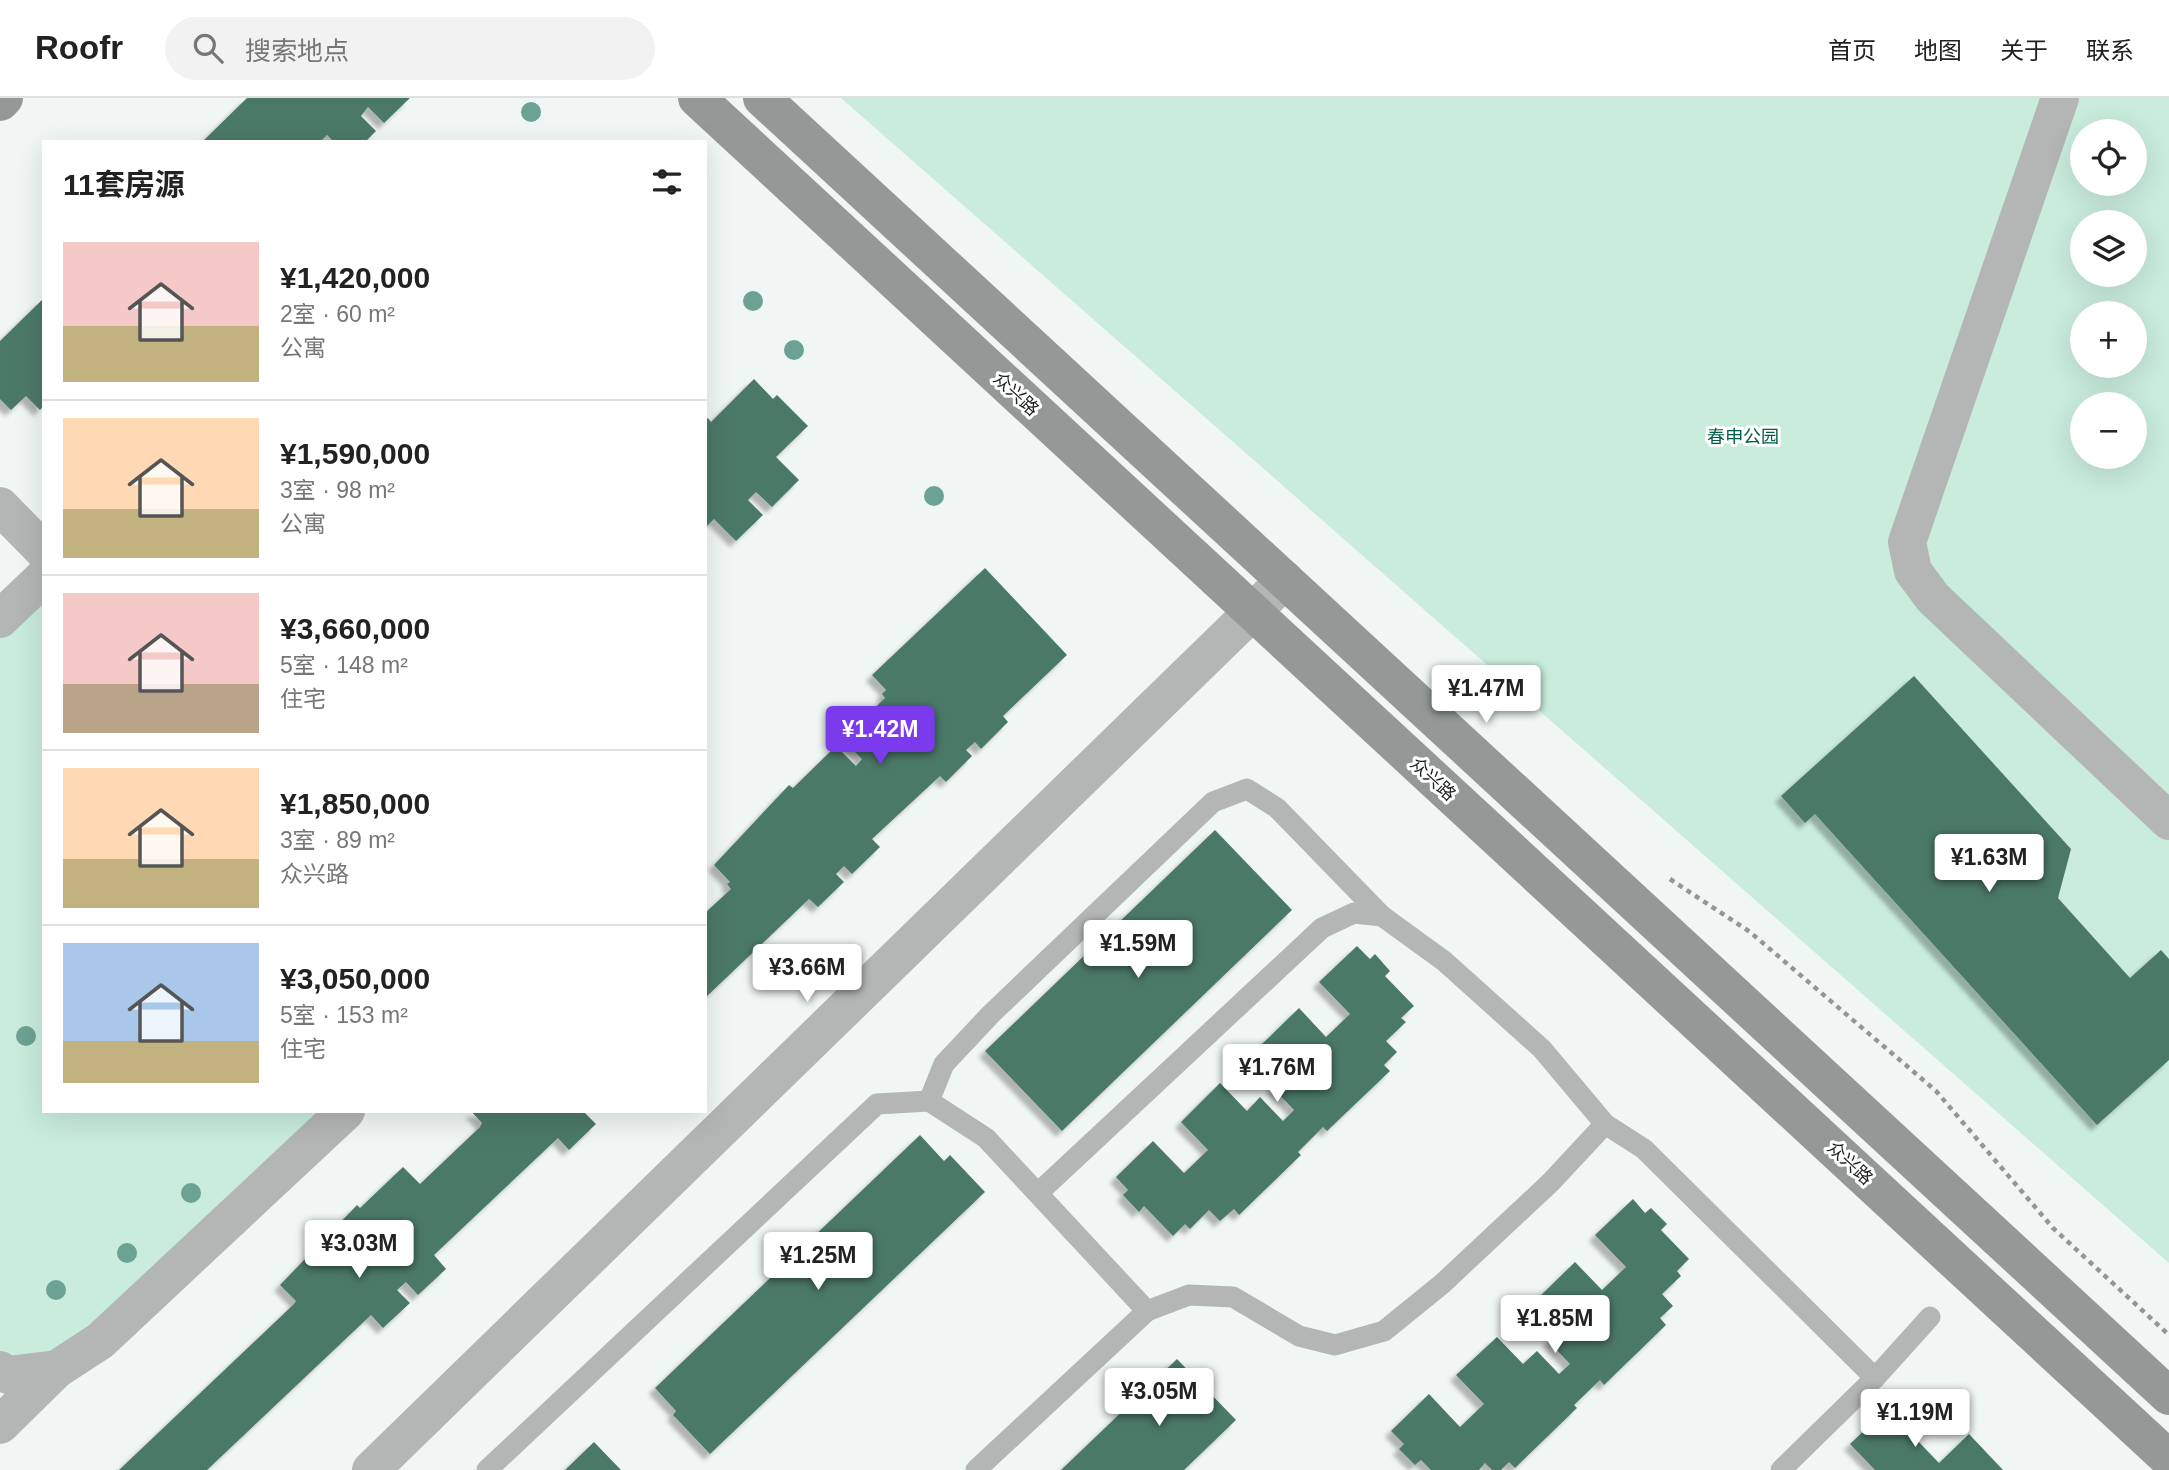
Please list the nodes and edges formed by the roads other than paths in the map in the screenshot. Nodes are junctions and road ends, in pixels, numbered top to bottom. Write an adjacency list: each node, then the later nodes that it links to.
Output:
1 (4, 98): 5 (street)
2 (697, 98): 11 (street, 众兴路)
3 (762, 98): 9 (street)
4 (2060, 98): 12 (street)
5 (0, 102)
6 (0, 506): 7 (street)
7 (42, 549)
8 (42, 579): 10 (street)
9 (1285, 580): 11 (street); 23 (street)
10 (5, 603)
11 (1252, 613): 25 (street, 众兴路); 26 (street)
12 (2169, 821)
13 (1382, 916): 14 (lane); 16 (lane); 17 (lane)
14 (929, 1101): 17 (lane); 27 (lane)
15 (344, 1113): 20 (street)
16 (1605, 1124): 18 (lane); 22 (lane)
17 (1038, 1193): 18 (lane)
18 (1147, 1311): 28 (lane)
19 (1930, 1317): 22 (lane)
20 (57, 1369): 21 (street); 24 (street)
21 (0, 1370)
22 (1875, 1378): 29 (lane)
23 (2169, 1396)
24 (0, 1424)
25 (2169, 1459)
26 (371, 1470)
27 (486, 1470)
28 (976, 1470)
29 (1781, 1470)

